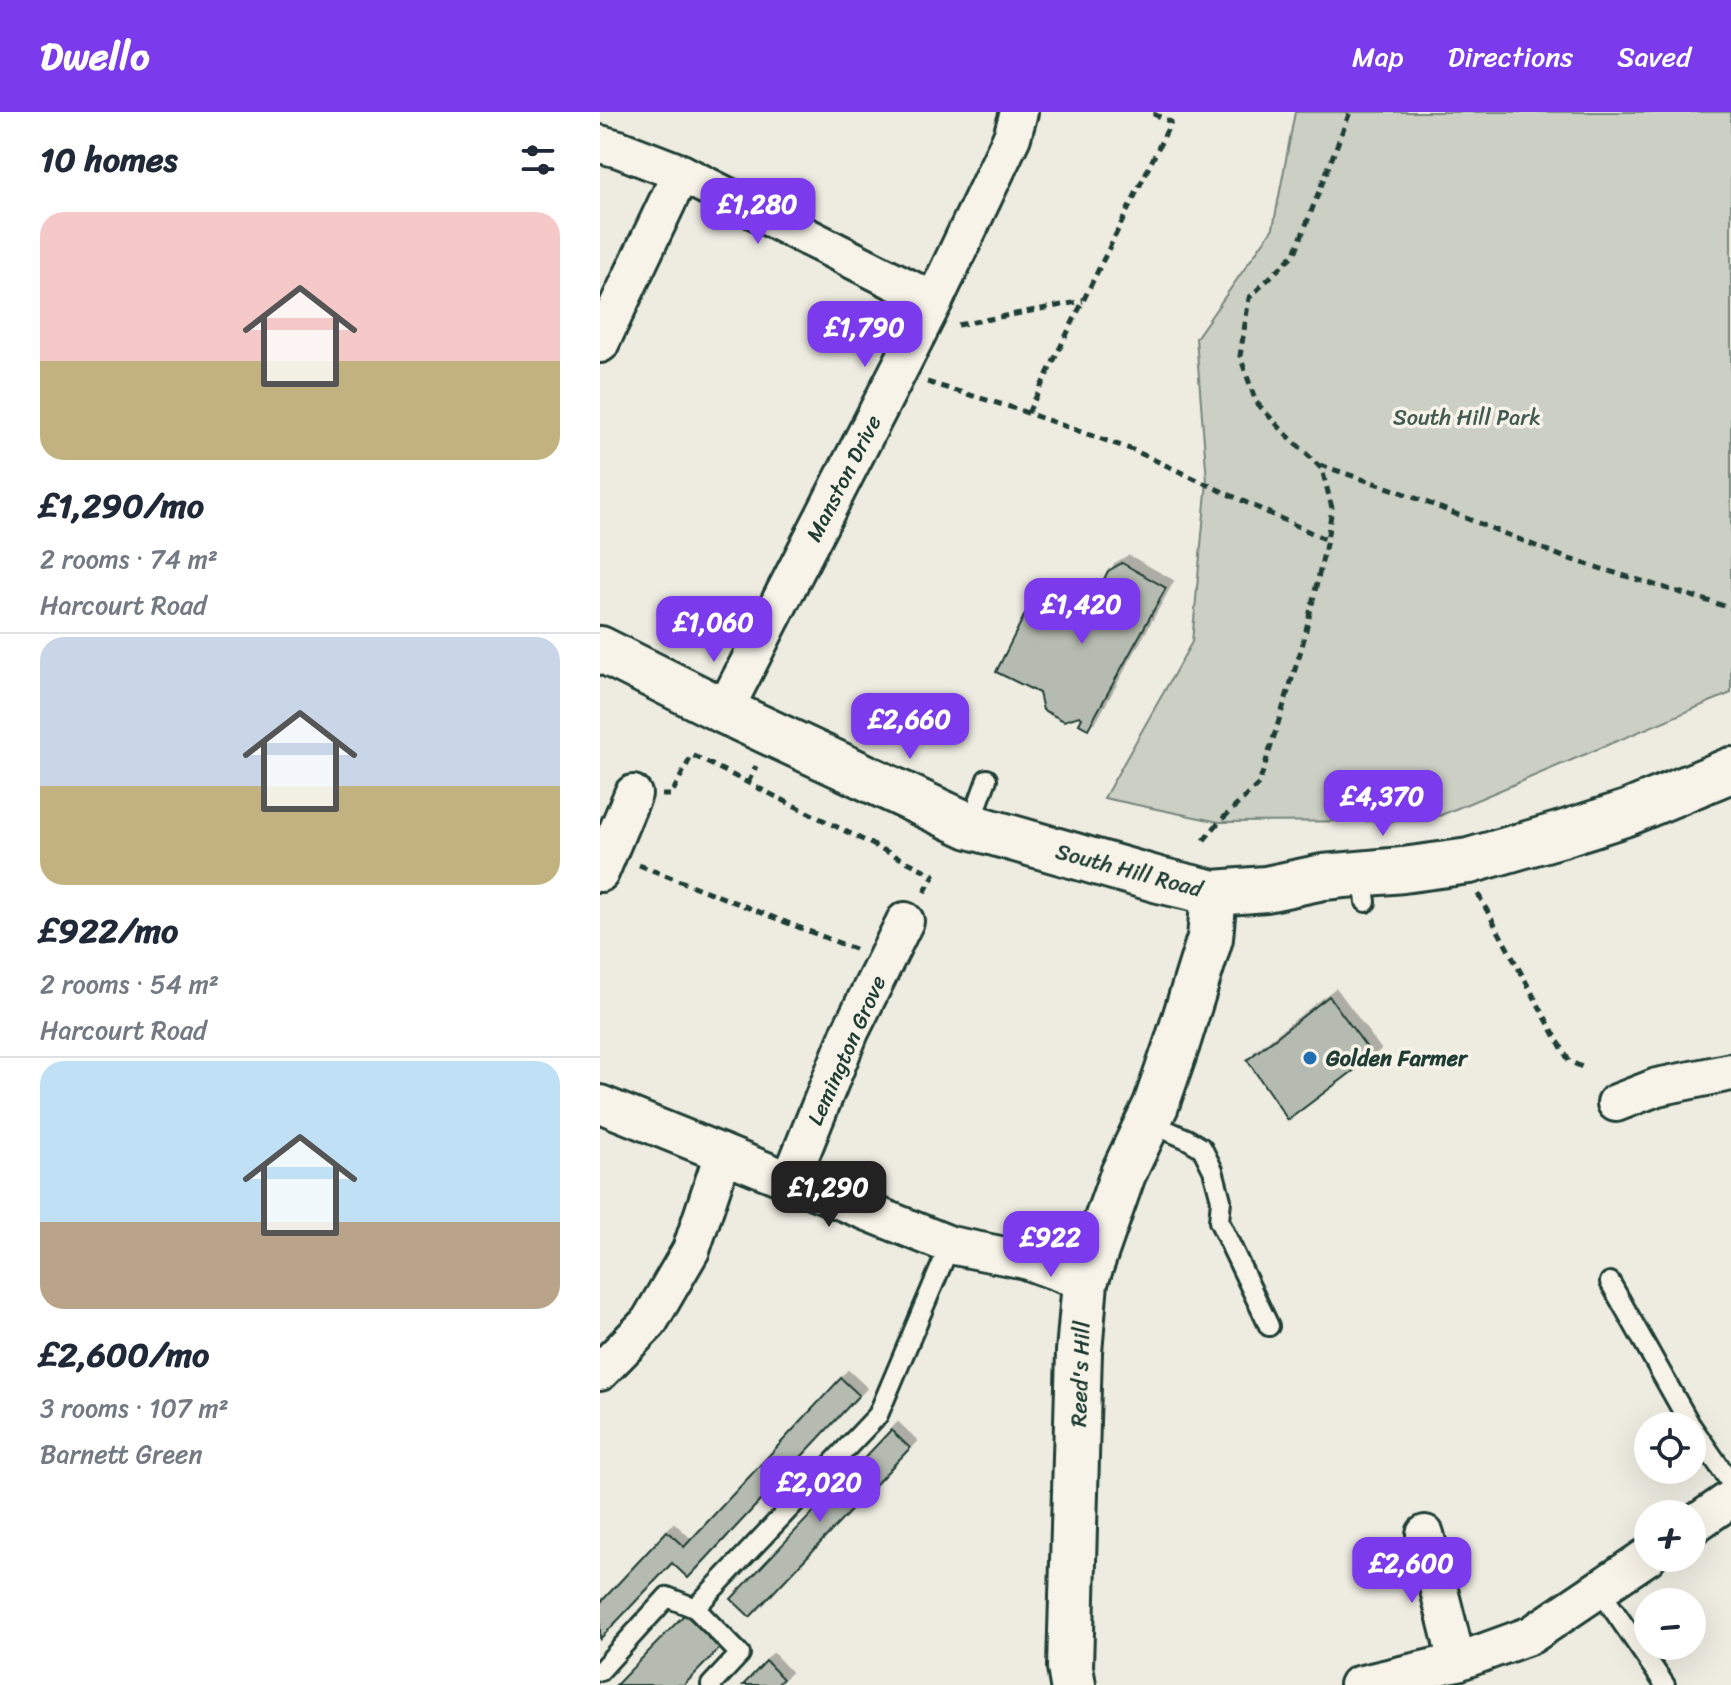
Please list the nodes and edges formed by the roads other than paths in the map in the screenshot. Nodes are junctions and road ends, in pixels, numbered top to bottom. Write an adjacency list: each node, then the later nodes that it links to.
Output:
1 (1019, 112): 4 (street, Manston Drive)
2 (600, 144): 3 (street)
3 (681, 173): 4 (street); 5 (street)
4 (939, 314): 7 (street, Manston Drive)
5 (600, 344)
6 (600, 649): 7 (street, South Hill Road)
7 (724, 711): 11 (street, South Hill Road)
8 (1731, 770): 13 (street, South Hill Road)
9 (987, 779): 11 (lane)
10 (633, 794): 12 (street)
11 (970, 826): 13 (street, South Hill Road)
12 (604, 863)
13 (1214, 893): 18 (street, Reed's Hill)
14 (905, 921): 20 (street, Lemington Grove)
15 (1731, 1072): 16 (street)
16 (1616, 1103)
17 (600, 1104): 19 (street)
18 (1148, 1122): 22 (street, Reed's Hill); 24 (lane)
19 (723, 1154): 20 (street); 25 (street)
20 (790, 1181): 21 (street)
21 (950, 1245): 22 (street); 34 (lane)
22 (1085, 1282): 38 (street, Reed's Hill)
23 (1610, 1282): 26 (lane)
24 (1269, 1326)
25 (600, 1372)
26 (1684, 1412)
27 (1706, 1447): 28 (lane)
28 (1731, 1483)
29 (1731, 1499): 30 (street)
30 (1706, 1516)
31 (1425, 1534): 35 (street)
32 (1634, 1565): 33 (street)
33 (1599, 1589): 35 (street); 40 (lane)
34 (695, 1608): 36 (lane); 37 (lane)
35 (1457, 1662): 39 (street)
36 (600, 1671)
37 (711, 1685)
38 (1073, 1685)
39 (1358, 1685)
40 (1665, 1685)

